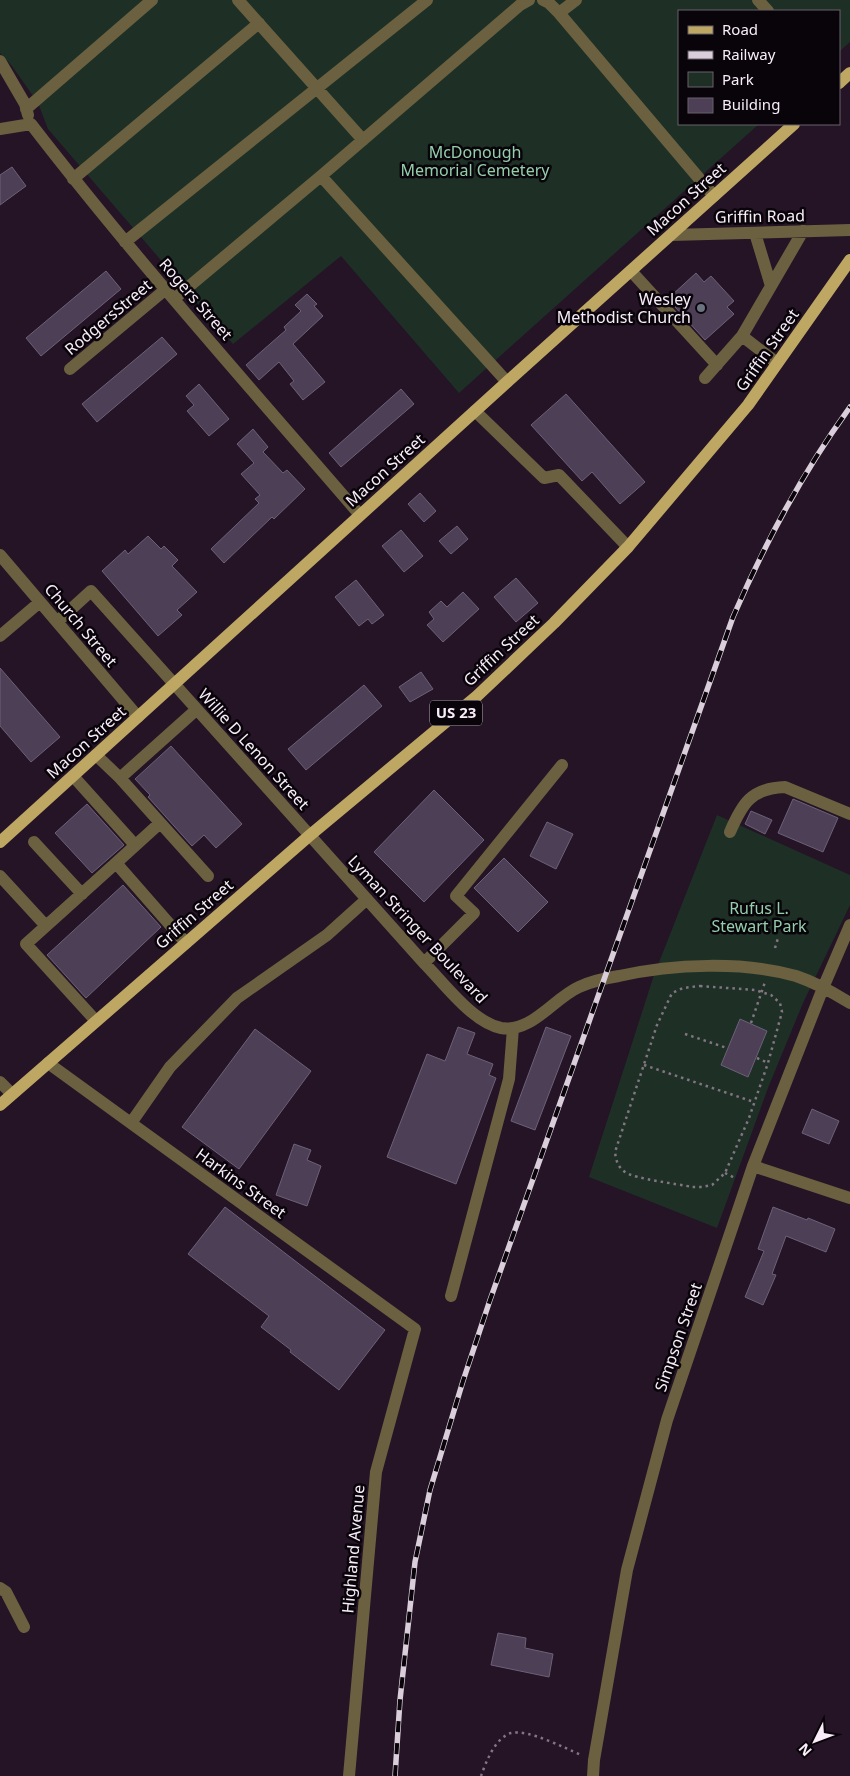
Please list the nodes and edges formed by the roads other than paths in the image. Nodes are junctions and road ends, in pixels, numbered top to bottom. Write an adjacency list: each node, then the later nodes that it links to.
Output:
1 (152, 0): 15 (street)
2 (238, 0): 10 (street)
3 (427, 0): 14 (street)
4 (529, 0): 19 (street, RodgersStreet)
5 (543, 0): 9 (street)
6 (576, 0): 9 (street)
7 (758, 0): 8 (street)
8 (767, 10)
9 (559, 14): 22 (street)
10 (259, 23): 14 (street); 21 (street)
11 (0, 61): 15 (street, Rogers Street)
12 (850, 73): 13 (main road)
13 (840, 82)
14 (318, 88): 19 (street); 27 (street)
15 (26, 109): 16 (street, Rogers Street)
16 (31, 124): 18 (street); 21 (street, Rogers Street)
17 (793, 125): 22 (main road, Macon Street)
18 (0, 128)
19 (363, 140): 20 (street, RodgersStreet)
20 (321, 176): 31 (street, RodgersStreet); 37 (street)
21 (73, 179): 27 (street, Rogers Street)
22 (714, 196): 26 (main road, Macon Street)
23 (850, 230): 24 (street, Griffin Road)
24 (803, 232): 25 (street, Griffin Road); 30 (street)
25 (755, 233): 26 (street, Griffin Road); 30 (street)
26 (671, 234): 29 (main road, Macon Street)
27 (125, 242): 31 (street, Rogers Street)
28 (850, 260): 33 (main road, Griffin Street / US 23)
29 (631, 271): 34 (street); 37 (main road, Macon Street)
30 (771, 286): 32 (street)
31 (170, 294): 35 (street, RodgersStreet); 39 (street, Rogers Street)
32 (742, 336): 33 (street); 34 (street)
33 (777, 363): 40 (main road, Griffin Street / US 23)
34 (717, 365): 36 (street)
35 (70, 369)
36 (705, 378)
37 (507, 382): 38 (main road, Macon Street)
38 (475, 411): 39 (main road, Macon Street); 40 (street)
39 (360, 515): 45 (main road, Macon Street)
40 (628, 547): 55 (main road, Griffin Street / US 23)
41 (0, 554): 42 (street, Church Street)
42 (40, 602): 43 (street, Church Street); 44 (street)
43 (57, 622): 45 (street, Willie D Lenon Street); 47 (street, Church Street)
44 (0, 636)
45 (174, 684): 46 (street, Willie D Lenon Street); 47 (main road, Macon Street)
46 (196, 710): 51 (street); 55 (street, Willie D Lenon Street)
47 (138, 717): 48 (main road, Macon Street)
48 (96, 755): 50 (main road, Macon Street); 51 (street)
49 (562, 765): 67 (street)
50 (73, 776): 56 (main road, Macon Street); 58 (street)
51 (120, 778): 53 (street)
52 (850, 814): 54 (street)
53 (160, 823): 58 (street); 61 (street)
54 (730, 832)
55 (309, 836): 63 (street, Lyman Stringer Boulevard); 66 (main road, Griffin Street / US 23)
56 (0, 842)
57 (34, 842): 62 (street)
58 (135, 845): 59 (street)
59 (116, 863): 62 (street); 66 (street)
60 (0, 876): 65 (street)
61 (208, 876)
62 (82, 894): 65 (street)
63 (367, 898): 67 (street, Lyman Stringer Boulevard); 76 (street)
64 (850, 925): 68 (street, Simpson Street)
65 (46, 926): 70 (street)
66 (186, 943): 70 (main road, Griffin Street / US 23)
67 (424, 962): 71 (street, Lyman Stringer Boulevard)
68 (823, 988): 69 (street); 71 (street); 77 (street, Simpson Street)
69 (850, 1003)
70 (96, 1021): 72 (main road, Griffin Street / US 23)
71 (513, 1028): 79 (street)
72 (48, 1063): 74 (main road, Griffin Street / US 23); 76 (street, Harkins Street)
73 (0, 1082): 74 (street)
74 (12, 1094): 75 (main road, Griffin Street / US 23)
75 (0, 1104)
76 (131, 1123): 80 (street, Harkins Street)
77 (753, 1166): 78 (street); 84 (street, Simpson Street)
78 (850, 1198)
79 (451, 1296)
80 (415, 1329): 83 (street, Highland Avenue)
81 (0, 1588): 82 (street)
82 (24, 1628)
83 (350, 1776)
84 (593, 1776)

